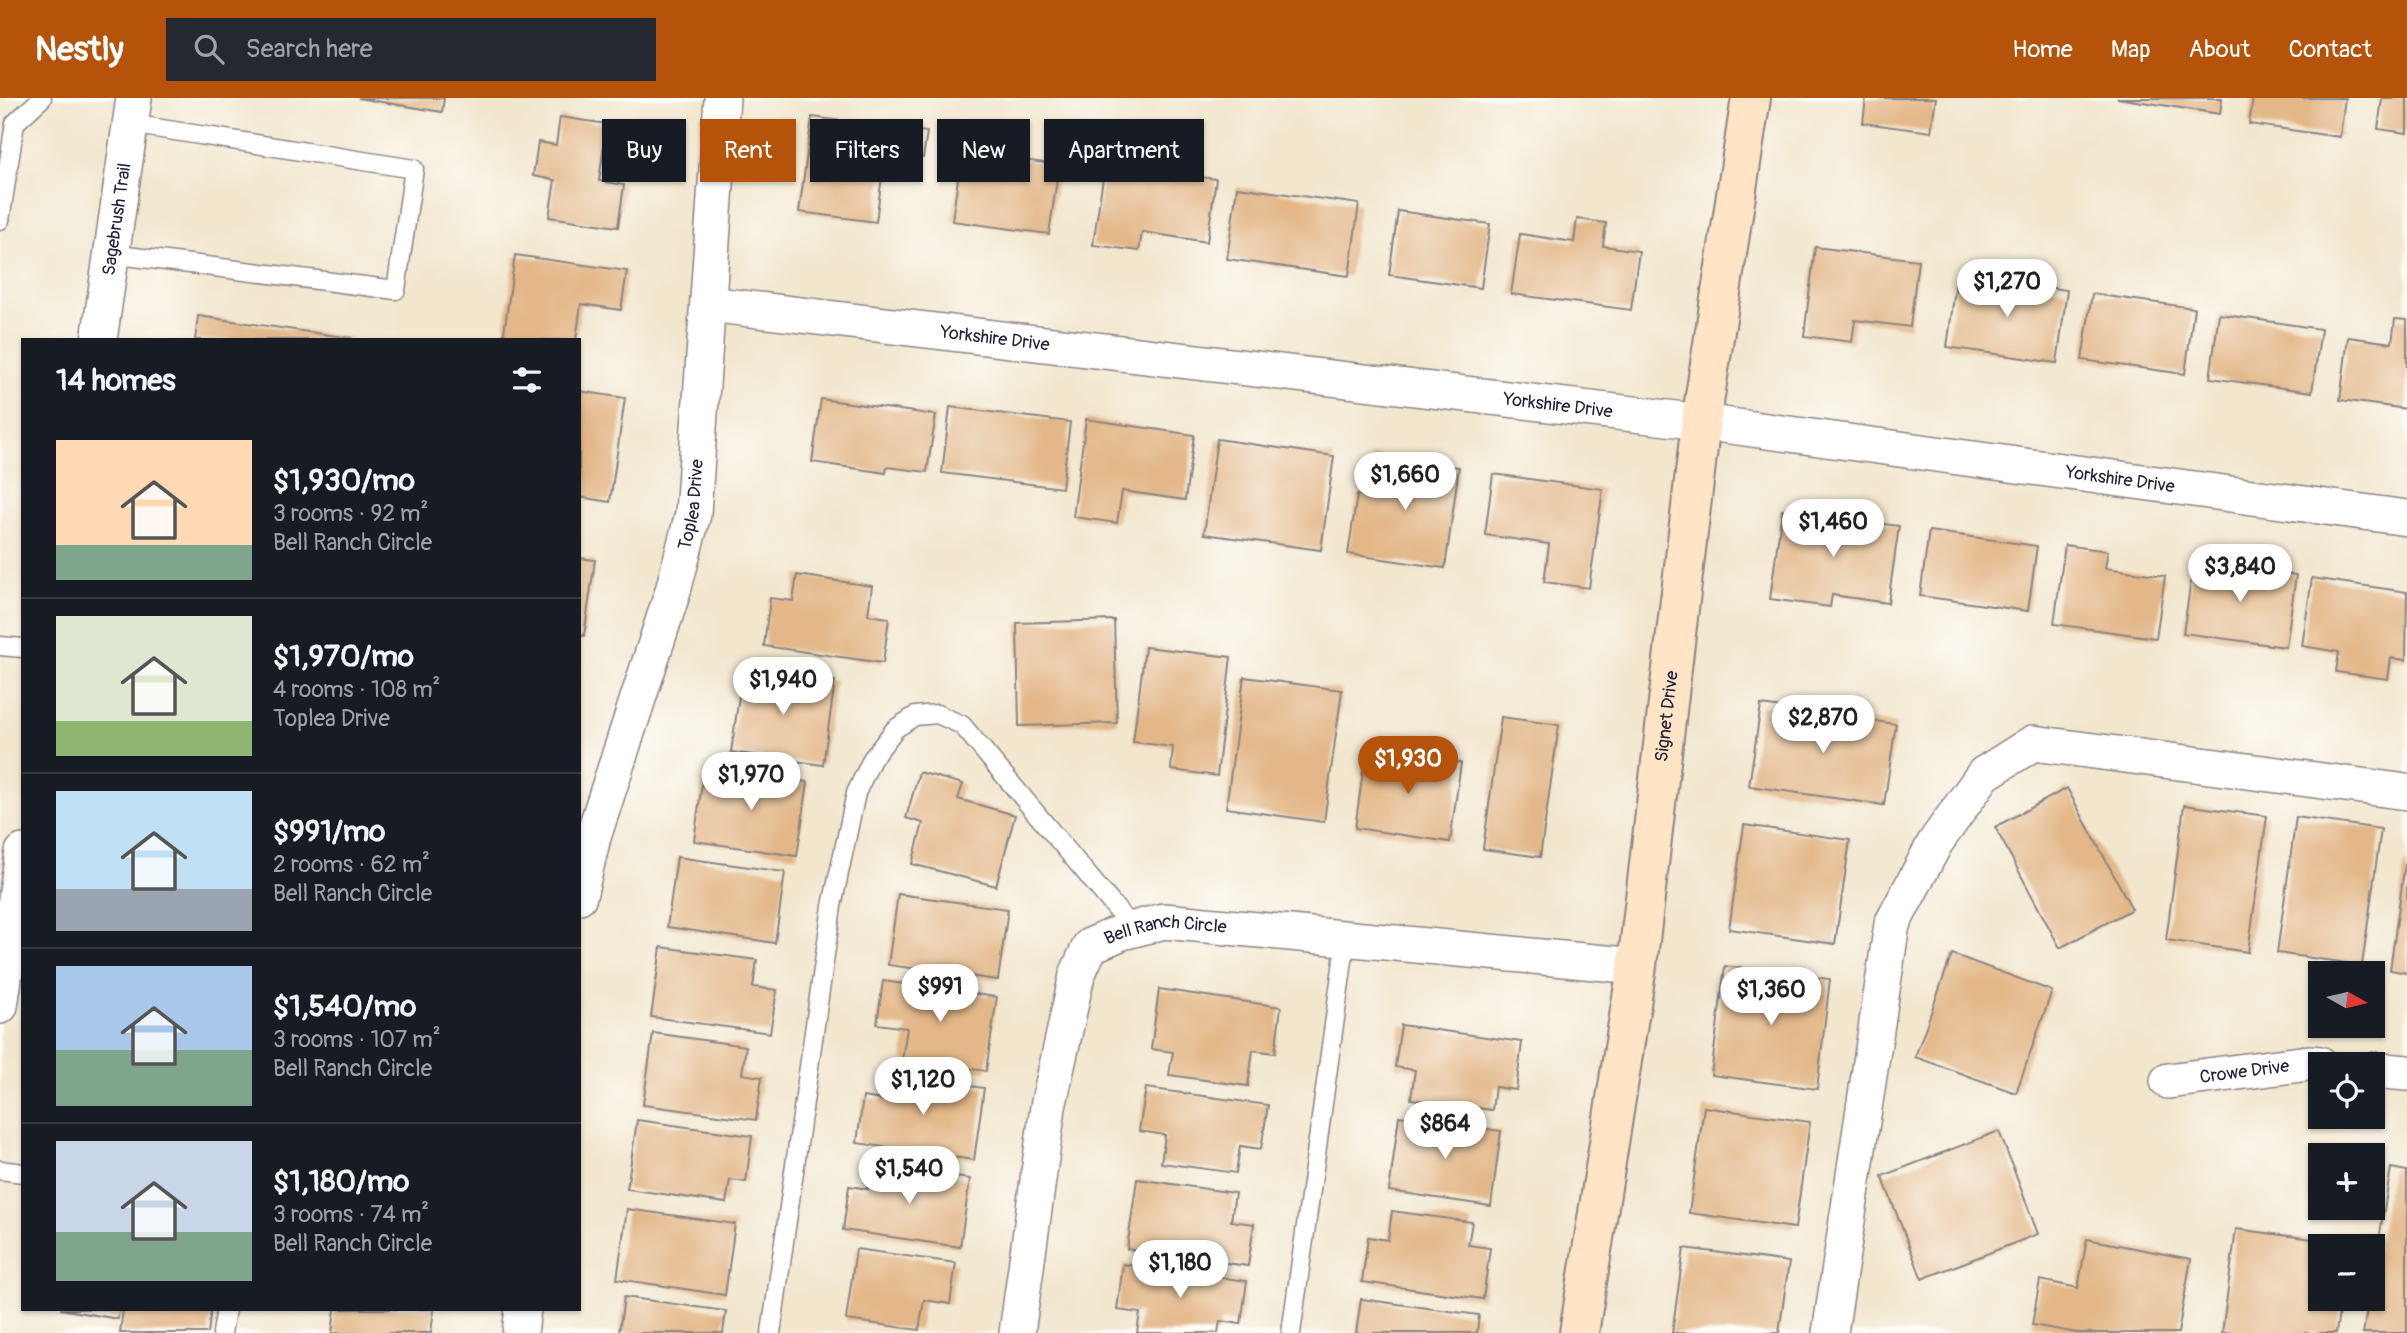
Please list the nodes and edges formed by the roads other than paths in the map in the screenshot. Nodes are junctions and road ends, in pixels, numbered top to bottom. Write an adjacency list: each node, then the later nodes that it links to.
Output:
1 (42, 98): 5 (lane)
2 (722, 98): 7 (street, Toplea Drive)
3 (1751, 98): 9 (street, Signet Drive)
4 (132, 111): 6 (street, Sagebrush Trail); 6 (lane)
5 (0, 220)
6 (111, 254): 8 (street, Sagebrush Trail)
7 (708, 304): 9 (street, Yorkshire Drive); 15 (street, Toplea Drive)
8 (99, 338)
9 (1701, 422): 10 (street, Yorkshire Drive); 18 (street, Signet Drive)
10 (2407, 518)
11 (0, 646): 12 (lane)
12 (21, 648)
13 (2407, 792): 34 (street)
14 (21, 865): 19 (street)
15 (581, 888)
16 (1133, 929): 17 (street, Bell Ranch Circle); 30 (lane); 31 (street, Bell Ranch Circle)
17 (1346, 939): 18 (street, Bell Ranch Circle); 32 (lane)
18 (1637, 966): 33 (street, Signet Drive)
19 (0, 1006)
20 (2308, 1065): 23 (street, Crowe Drive)
21 (2385, 1071): 22 (street)
22 (2407, 1073)
23 (2168, 1081)
24 (0, 1170): 25 (lane)
25 (21, 1173)
26 (226, 1311): 28 (lane)
27 (523, 1311): 29 (street)
28 (222, 1333)
29 (520, 1333)
30 (771, 1333)
31 (1017, 1333)
32 (1291, 1333)
33 (1579, 1333)
34 (1830, 1333)

